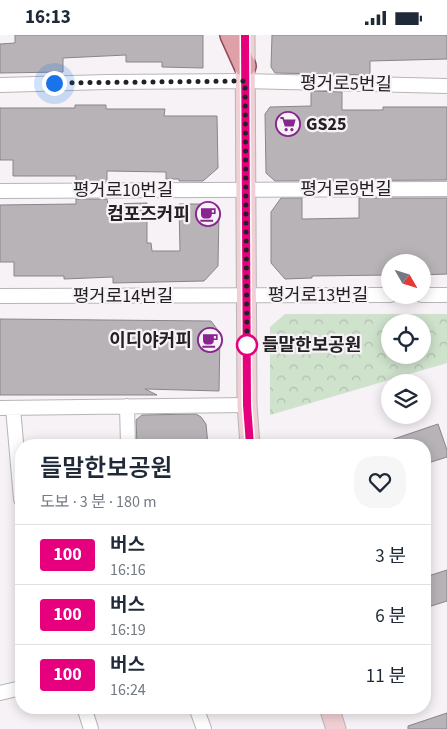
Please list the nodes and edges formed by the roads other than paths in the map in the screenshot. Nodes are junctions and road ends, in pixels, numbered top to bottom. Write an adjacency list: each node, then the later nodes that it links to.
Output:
1 (231, 35): 3 (main road)
2 (245, 35): 3 (street)
3 (245, 74): 4 (street, 평거로5번길); 5 (street, 평거로5번길); 7 (street)
4 (0, 85)
5 (447, 86)
6 (447, 189): 7 (street, 평거로9번길)
7 (246, 190): 8 (street, 평거로10번길); 9 (street)
8 (0, 191)
9 (246, 295): 10 (street, 평거로13번길); 13 (street, 평거로14번길); 14 (street)
10 (381, 295)
11 (431, 295): 12 (street)
12 (447, 295)
13 (0, 296)
14 (247, 405): 15 (street); 18 (street)
15 (127, 406): 16 (street); 17 (street)
16 (7, 408): 19 (street)
17 (128, 439)
18 (250, 439)
19 (15, 460)
20 (15, 689): 21 (street)
21 (0, 693)
22 (86, 714): 25 (street)
23 (199, 714): 26 (street)
24 (331, 714): 27 (street)
25 (91, 729)
26 (204, 729)
27 (336, 729)

